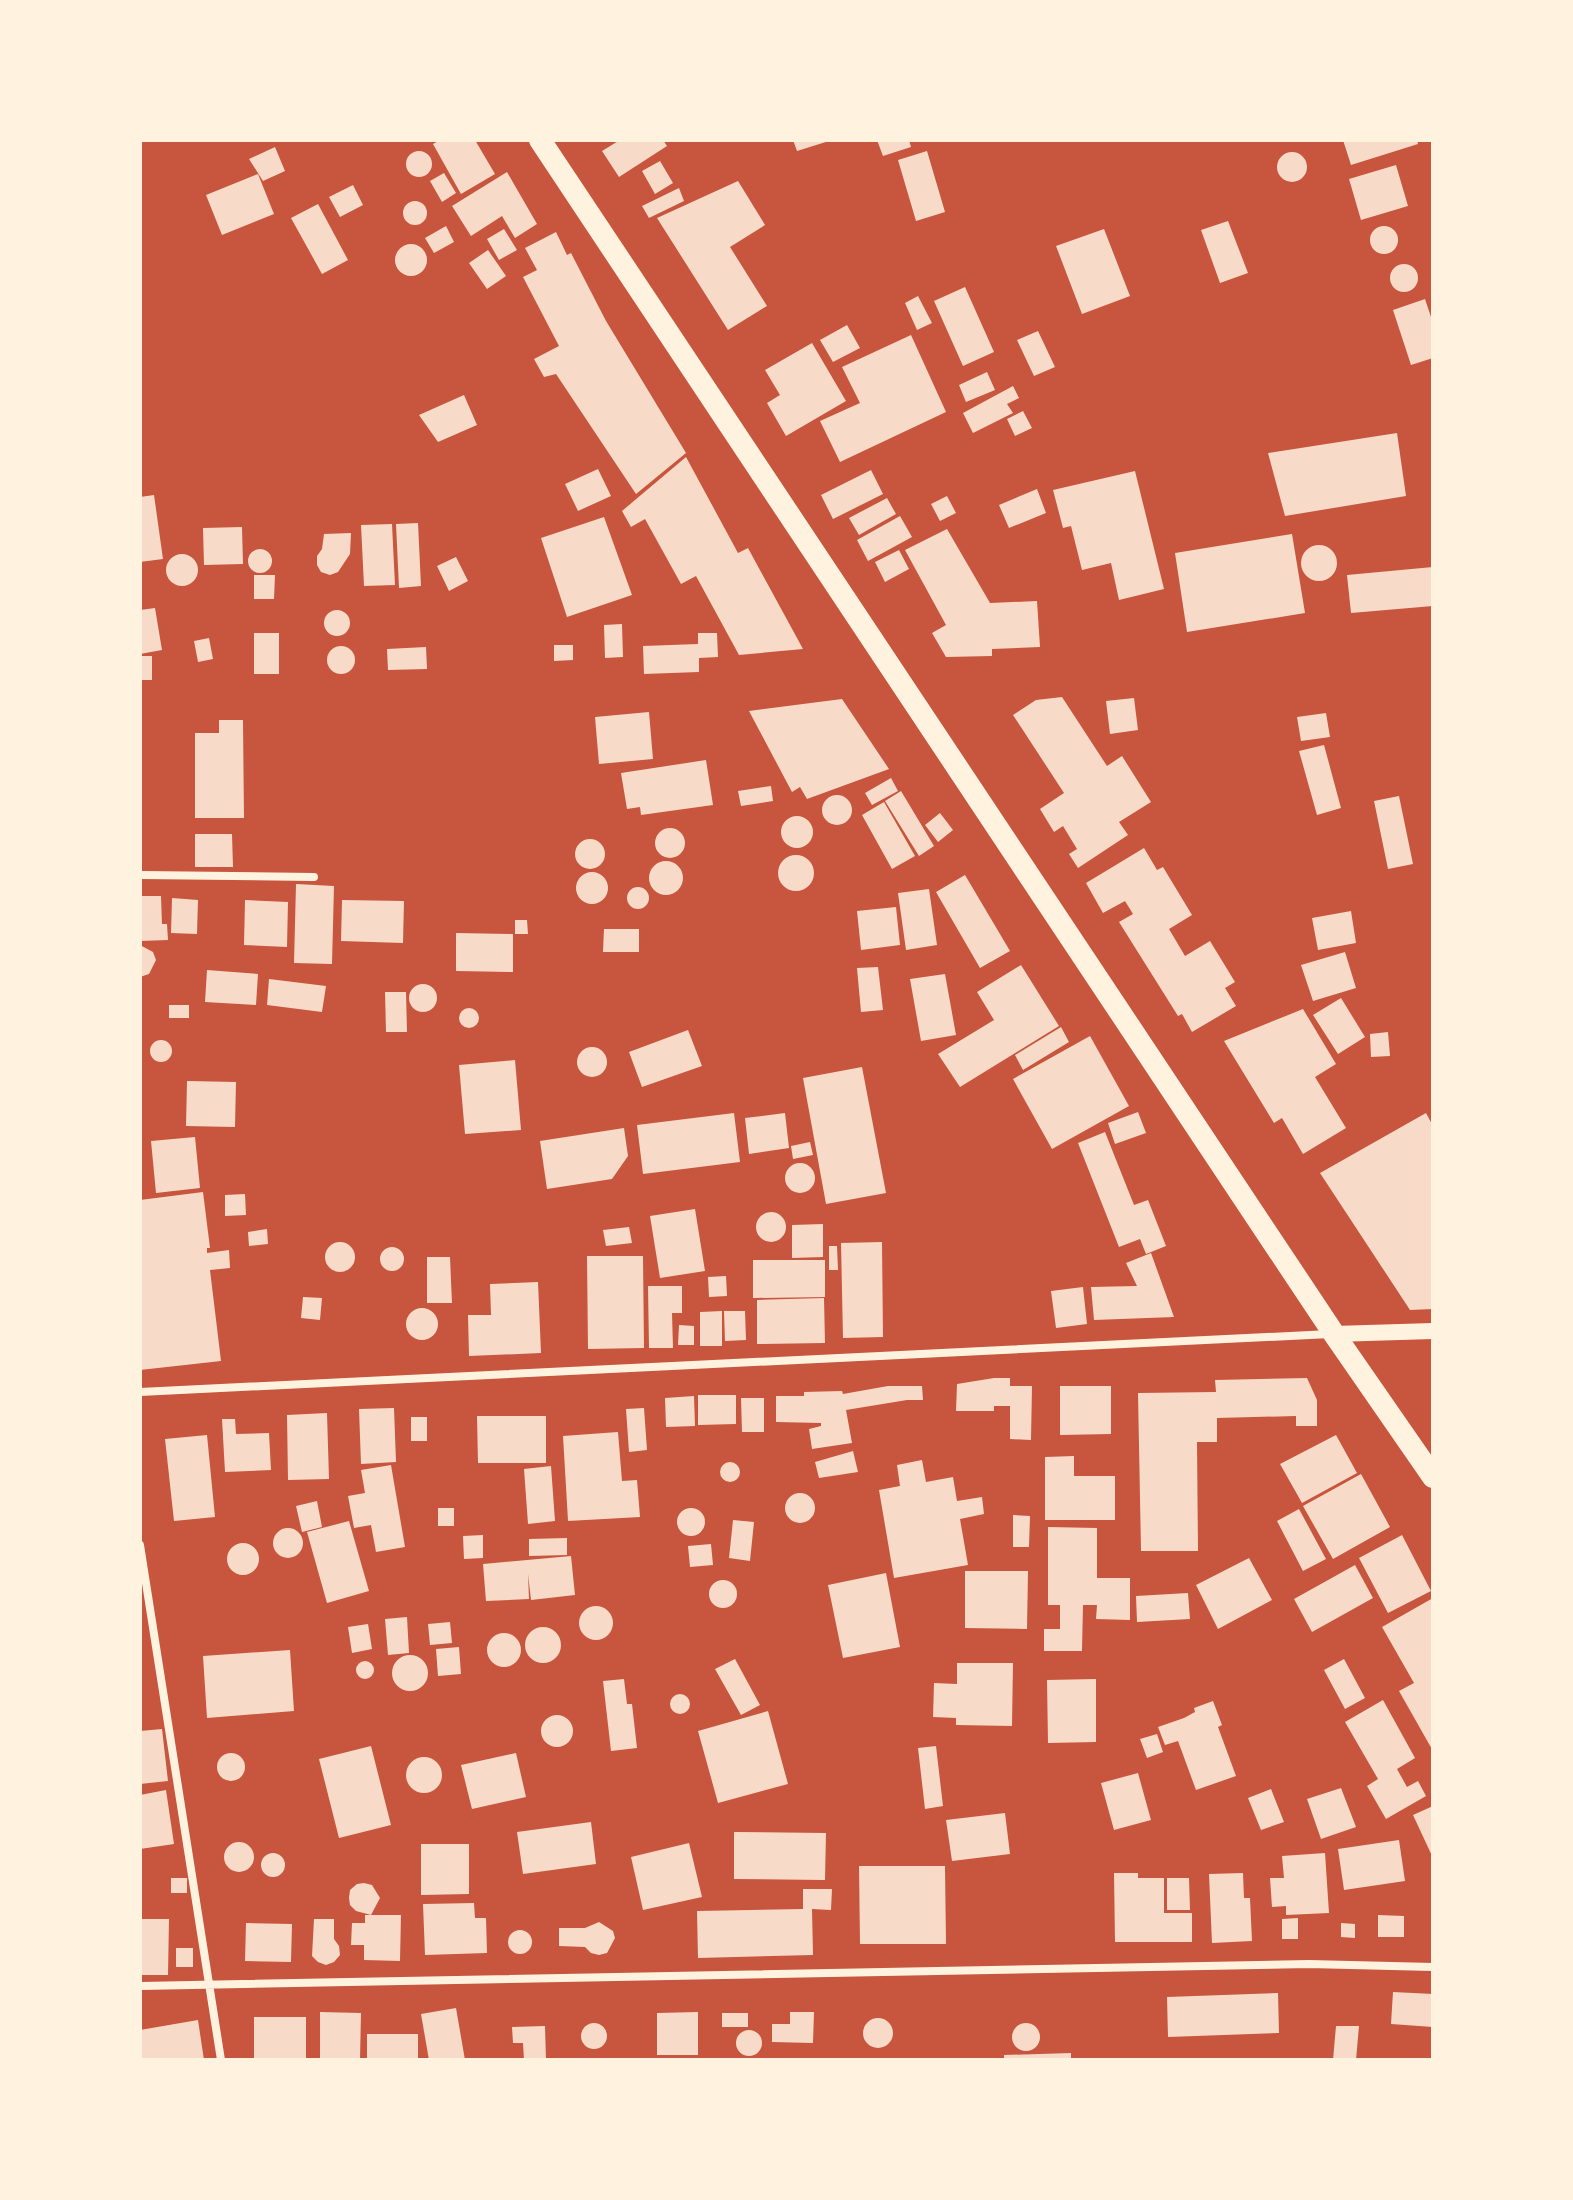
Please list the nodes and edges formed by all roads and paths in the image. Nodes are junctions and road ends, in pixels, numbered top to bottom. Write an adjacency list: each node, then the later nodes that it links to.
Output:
1 (540, 140): 5 (highway)
2 (140, 875): 3 (street)
3 (314, 877)
4 (1433, 1331): 5 (main road)
5 (1334, 1334): 6 (street); 7 (highway)
6 (140, 1392)
7 (1433, 1477)
8 (140, 1545): 11 (street)
9 (1433, 1967): 11 (street)
10 (140, 1986): 11 (street)
11 (208, 1986): 12 (street)
12 (221, 2060)

